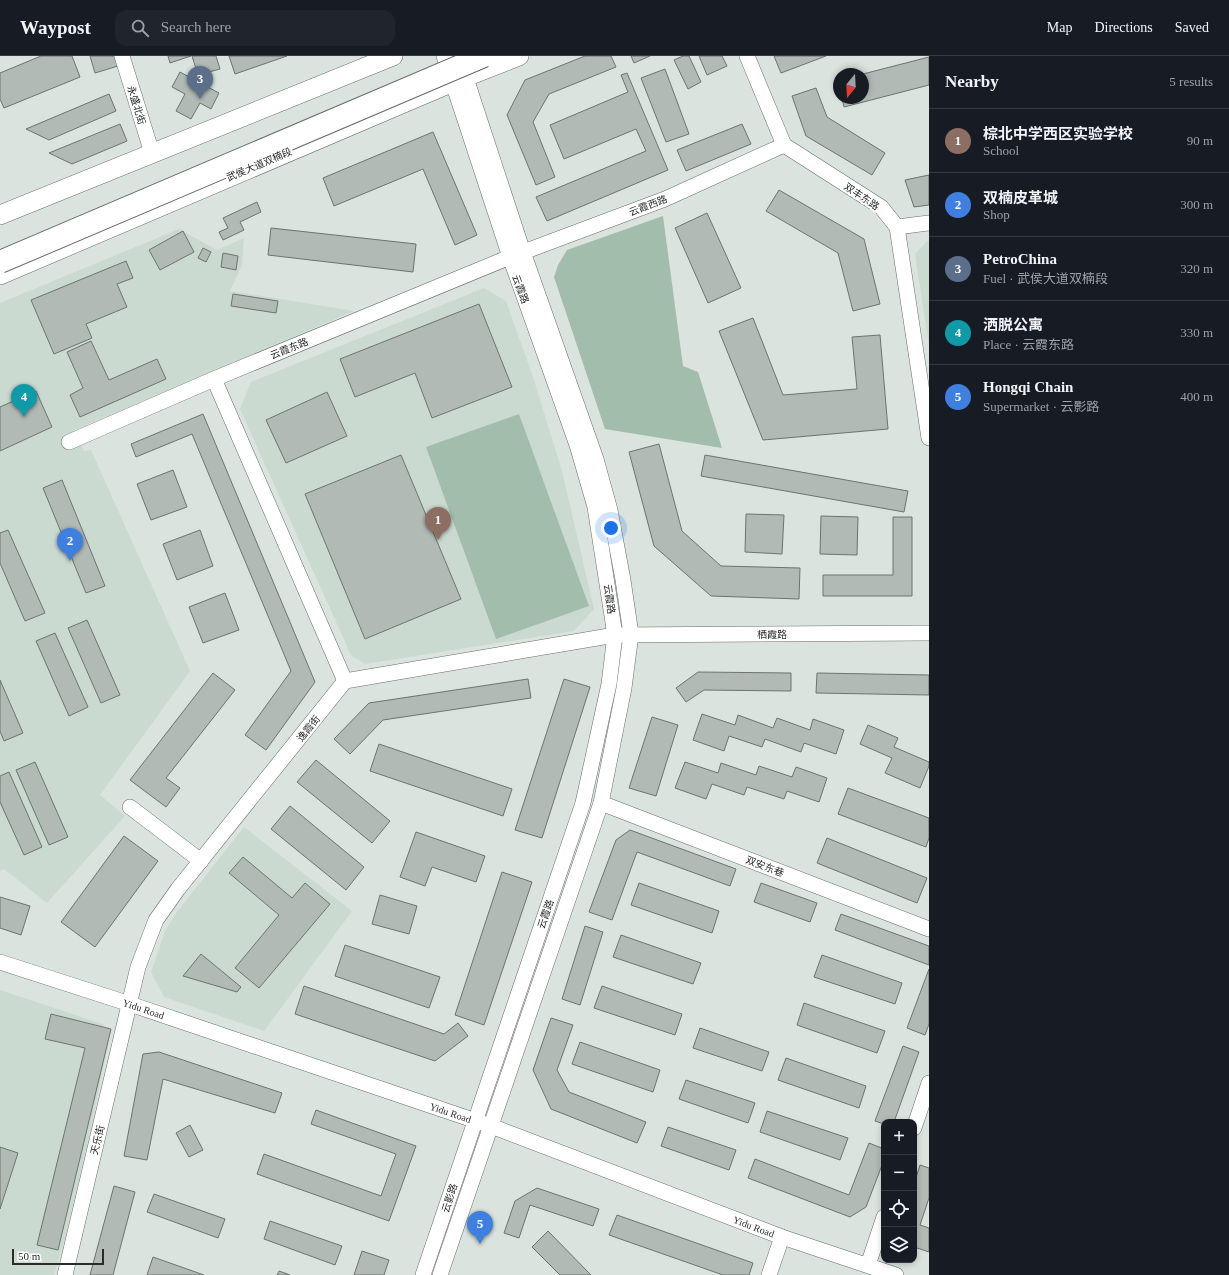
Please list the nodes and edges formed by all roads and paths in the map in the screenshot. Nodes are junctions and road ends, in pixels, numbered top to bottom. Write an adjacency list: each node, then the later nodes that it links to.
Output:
1 (122, 56): 10 (street, 永盛北街)
2 (393, 56): 10 (main road)
3 (445, 56): 8 (street); 14 (highway)
4 (458, 56): 8 (street)
5 (484, 56): 16 (highway, bridge)
6 (519, 56): 8 (main road, 武侯大道双楠段)
7 (747, 56): 9 (street)
8 (459, 80): 15 (street, 云霞路); 17 (main road, 武侯大道双楠段)
9 (784, 145): 13 (street, 双丰东路); 15 (street, 云霞西路)
10 (152, 154): 11 (main road)
11 (0, 215)
12 (929, 223): 13 (street)
13 (897, 227): 19 (street)
14 (0, 246)
15 (517, 255): 18 (street, 云霞东路); 22 (street); 23 (street, 云霞路)
16 (0, 262)
17 (0, 275)
18 (214, 379): 20 (street, 云霞东路); 24 (street)
19 (929, 438)
20 (69, 442)
21 (929, 633): 22 (street, 栖霞路)
22 (631, 634): 23 (street, 栖霞路); 25 (street)
23 (615, 635): 24 (street); 33 (street, 云霞路)
24 (345, 681): 27 (street, 逸霞街)
25 (601, 803): 28 (street, 双安东巷); 34 (street)
26 (130, 807): 27 (street)
27 (201, 861): 30 (street, 逸霞街)
28 (929, 929)
29 (0, 962): 30 (street, Yidu Road)
30 (130, 1004): 33 (street, Yidu Road); 38 (street, 天乐街)
31 (929, 1082): 32 (street)
32 (917, 1119)
33 (475, 1120): 34 (street, Yidu Road); 39 (street, 云影路)
34 (491, 1126): 36 (street, Yidu Road); 40 (street)
35 (881, 1226): 37 (street)
36 (782, 1237): 37 (street, Yidu Road); 41 (street)
37 (868, 1265): 42 (street, Yidu Road)
38 (65, 1275)
39 (423, 1275)
40 (440, 1275)
41 (769, 1275)
42 (896, 1275)

